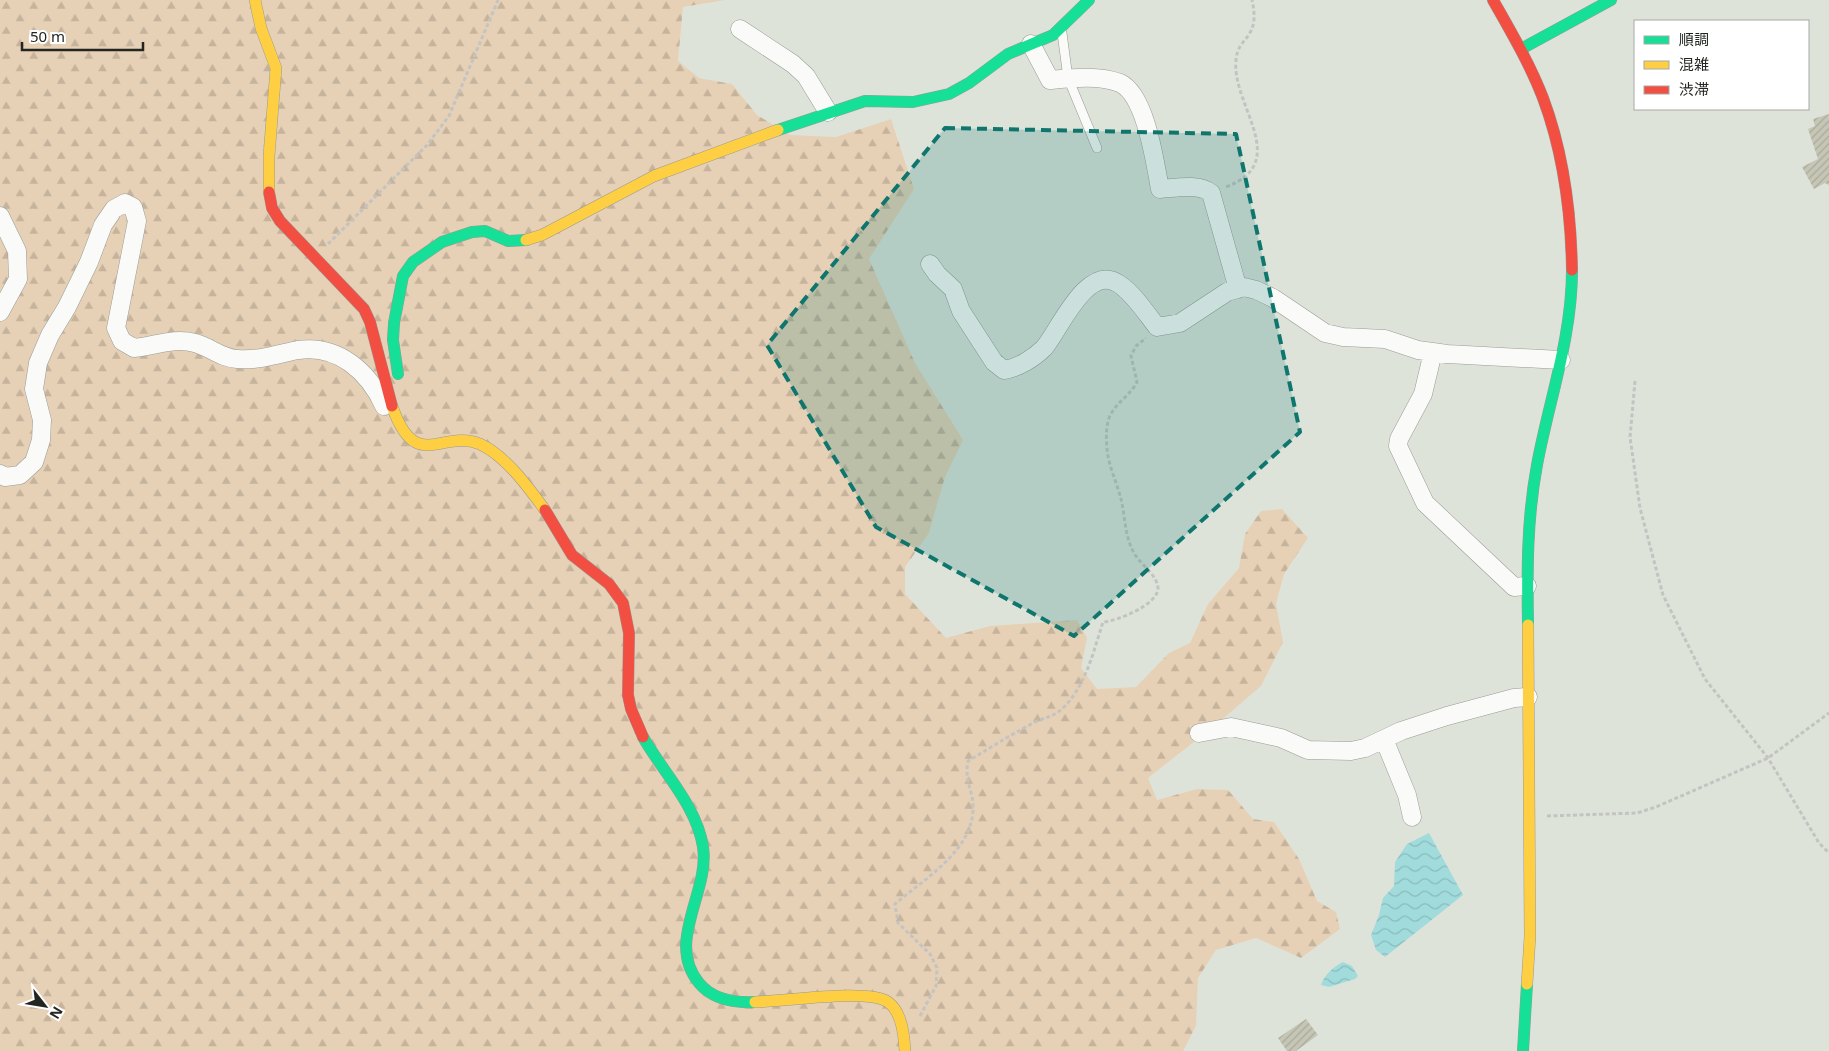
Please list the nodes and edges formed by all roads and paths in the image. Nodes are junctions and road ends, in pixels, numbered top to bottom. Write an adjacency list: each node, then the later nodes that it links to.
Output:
1 (255, 0): 16 (street)
2 (498, 0): 16 (path)
3 (1089, 0): 7 (street)
4 (1252, 0): 14 (path)
5 (1493, 0): 10 (street)
6 (1611, 0): 10 (street)
7 (1061, 27): 9 (street); 11 (lane)
8 (740, 29): 12 (street)
9 (1030, 44): 11 (street); 12 (street)
10 (1521, 49): 22 (street)
11 (1068, 78): 13 (lane); 14 (street)
12 (828, 112): 24 (street)
13 (1097, 148)
14 (1211, 192): 18 (street)
15 (0, 216): 19 (street)
16 (315, 256): 24 (street)
17 (930, 264): 20 (street)
18 (1238, 289): 20 (street); 21 (street)
19 (0, 312)
20 (1157, 328): 35 (path)
21 (1433, 352): 22 (street); 26 (street)
22 (1561, 360): 26 (street)
23 (1635, 381): 31 (path)
24 (394, 414): 25 (street); 36 (street)
25 (0, 474)
26 (1527, 586): 27 (street)
27 (1528, 697): 30 (street); 32 (street)
28 (1829, 713): 31 (path)
29 (1199, 732): 30 (street)
30 (1384, 739): 33 (street)
31 (1768, 758): 32 (path); 34 (path)
32 (1529, 816): 37 (street)
33 (1412, 817)
34 (1829, 853)
35 (918, 1019)
36 (905, 1051)
37 (1524, 1051)

